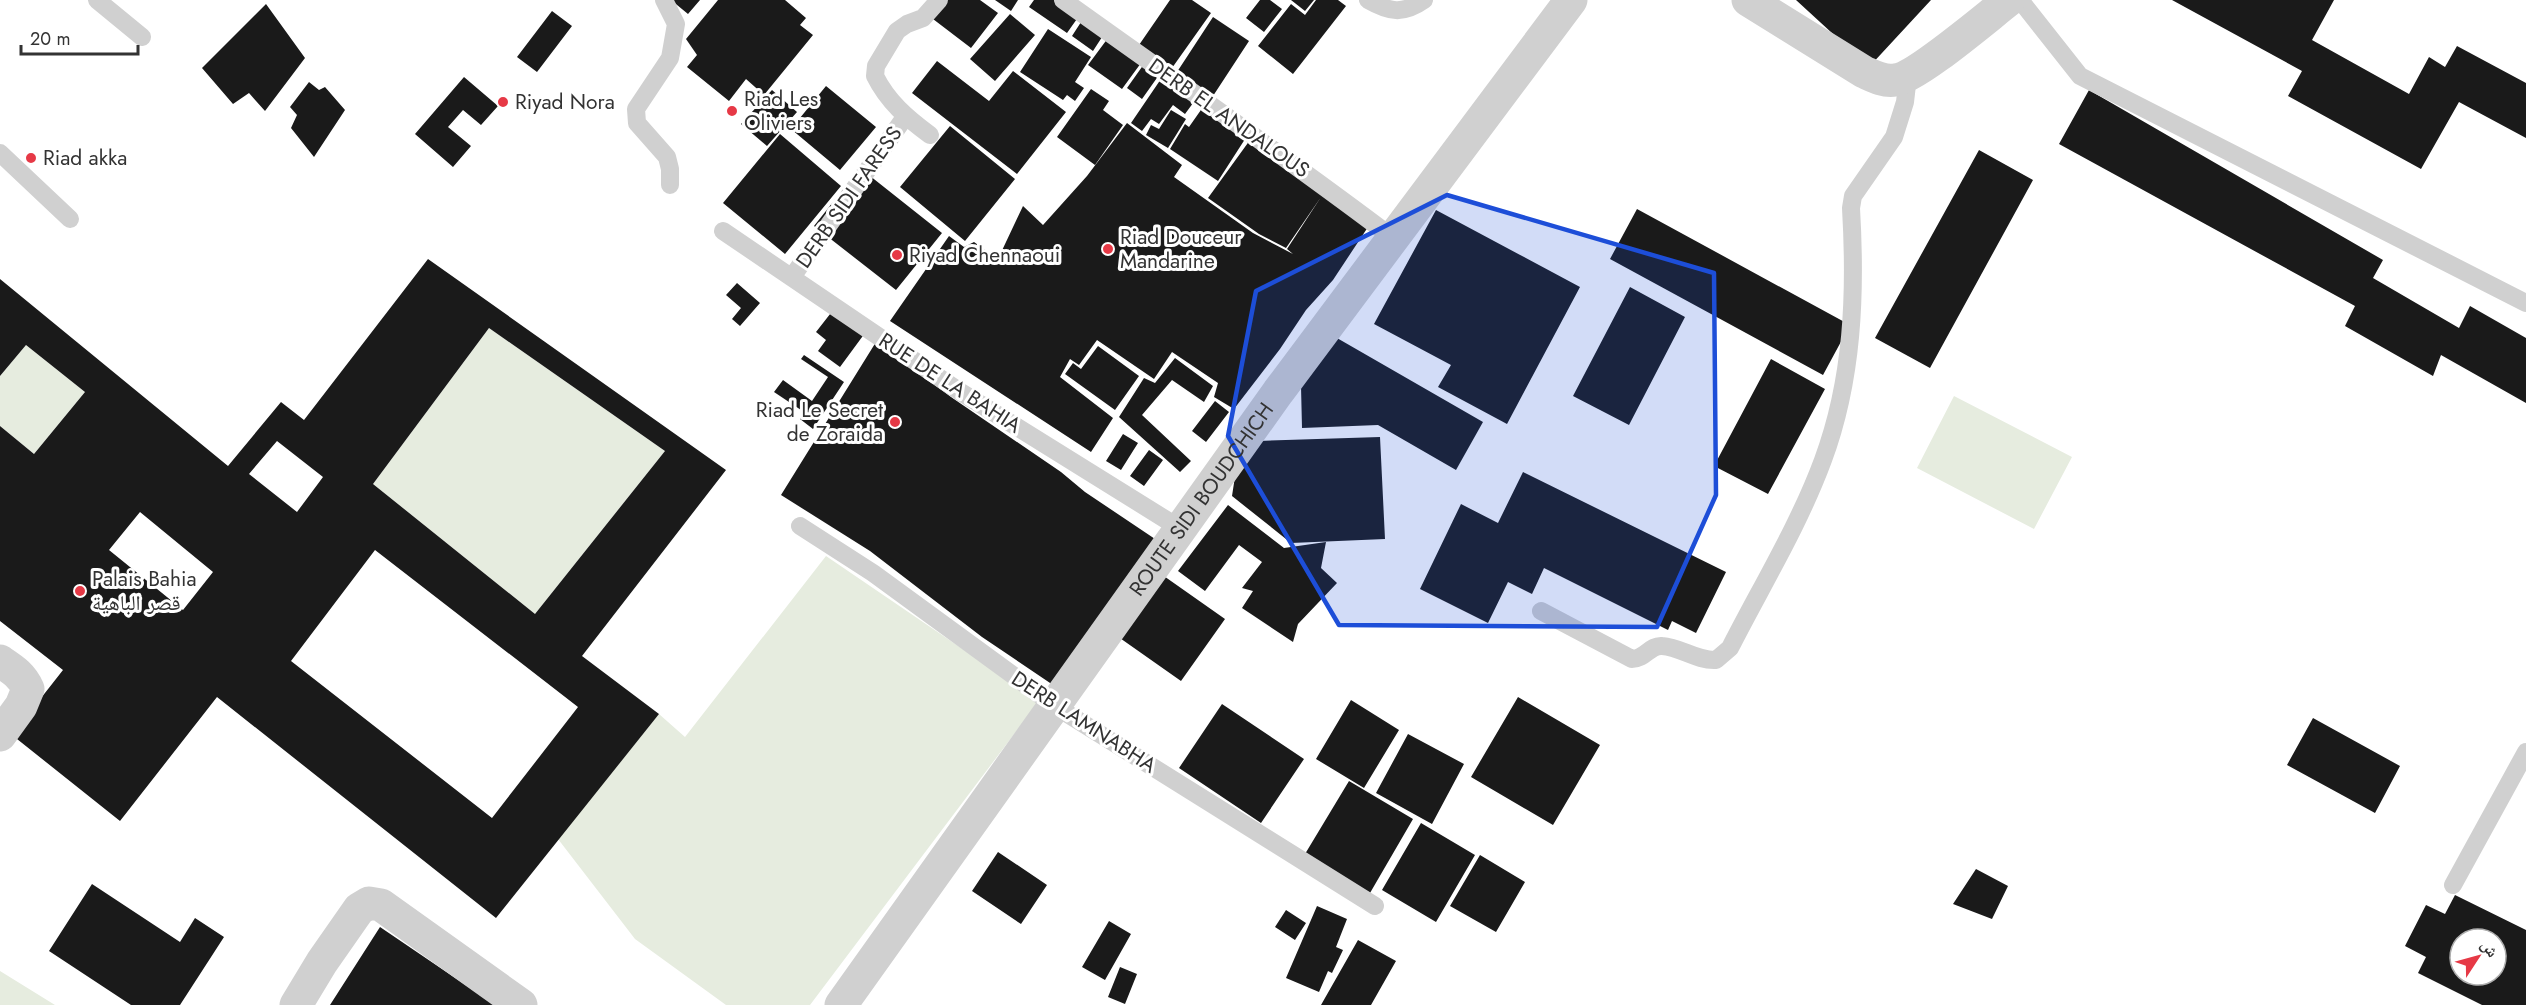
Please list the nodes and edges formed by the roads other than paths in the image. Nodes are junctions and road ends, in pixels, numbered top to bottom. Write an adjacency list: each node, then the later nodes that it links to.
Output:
1 (97, 0): 11 (lane)
2 (664, 0): 16 (lane)
3 (939, 0): 13 (lane, DERB SIDI FARESS)
4 (1063, 0): 19 (lane, DERB EL ANDALOUS)
5 (1368, 0): 6 (lane)
6 (1424, 0)
7 (1571, 0): 19 (street, ROUTE SIDI BOUDCHICH)
8 (1748, 0): 12 (street)
9 (2009, 0): 12 (street)
10 (2020, 0): 21 (lane)
11 (142, 37)
12 (1908, 76): 24 (lane)
13 (905, 117): 14 (lane, DERB SIDI FARESS); 20 (lane, DERB SIDI FARESS)
14 (930, 135)
15 (0, 153): 17 (lane)
16 (670, 185)
17 (70, 219)
18 (723, 231): 20 (lane, RUE DE LA BAHIA)
19 (1393, 238): 23 (street, ROUTE SIDI BOUDCHICH)
20 (792, 277): 23 (lane, RUE DE LA BAHIA)
21 (2526, 303)
22 (800, 526): 26 (lane, DERB LAMNABHA)
23 (1181, 529): 26 (street, ROUTE SIDI BOUDCHICH)
24 (1541, 611)
25 (0, 661): 27 (street)
26 (1055, 706): 30 (lane, DERB LAMNABHA); 33 (street, ROUTE SIDI BOUDCHICH)
27 (0, 735)
28 (2526, 752): 29 (lane)
29 (2453, 885)
30 (1375, 906)
31 (296, 1005): 32 (street)
32 (521, 1005)
33 (841, 1005)

